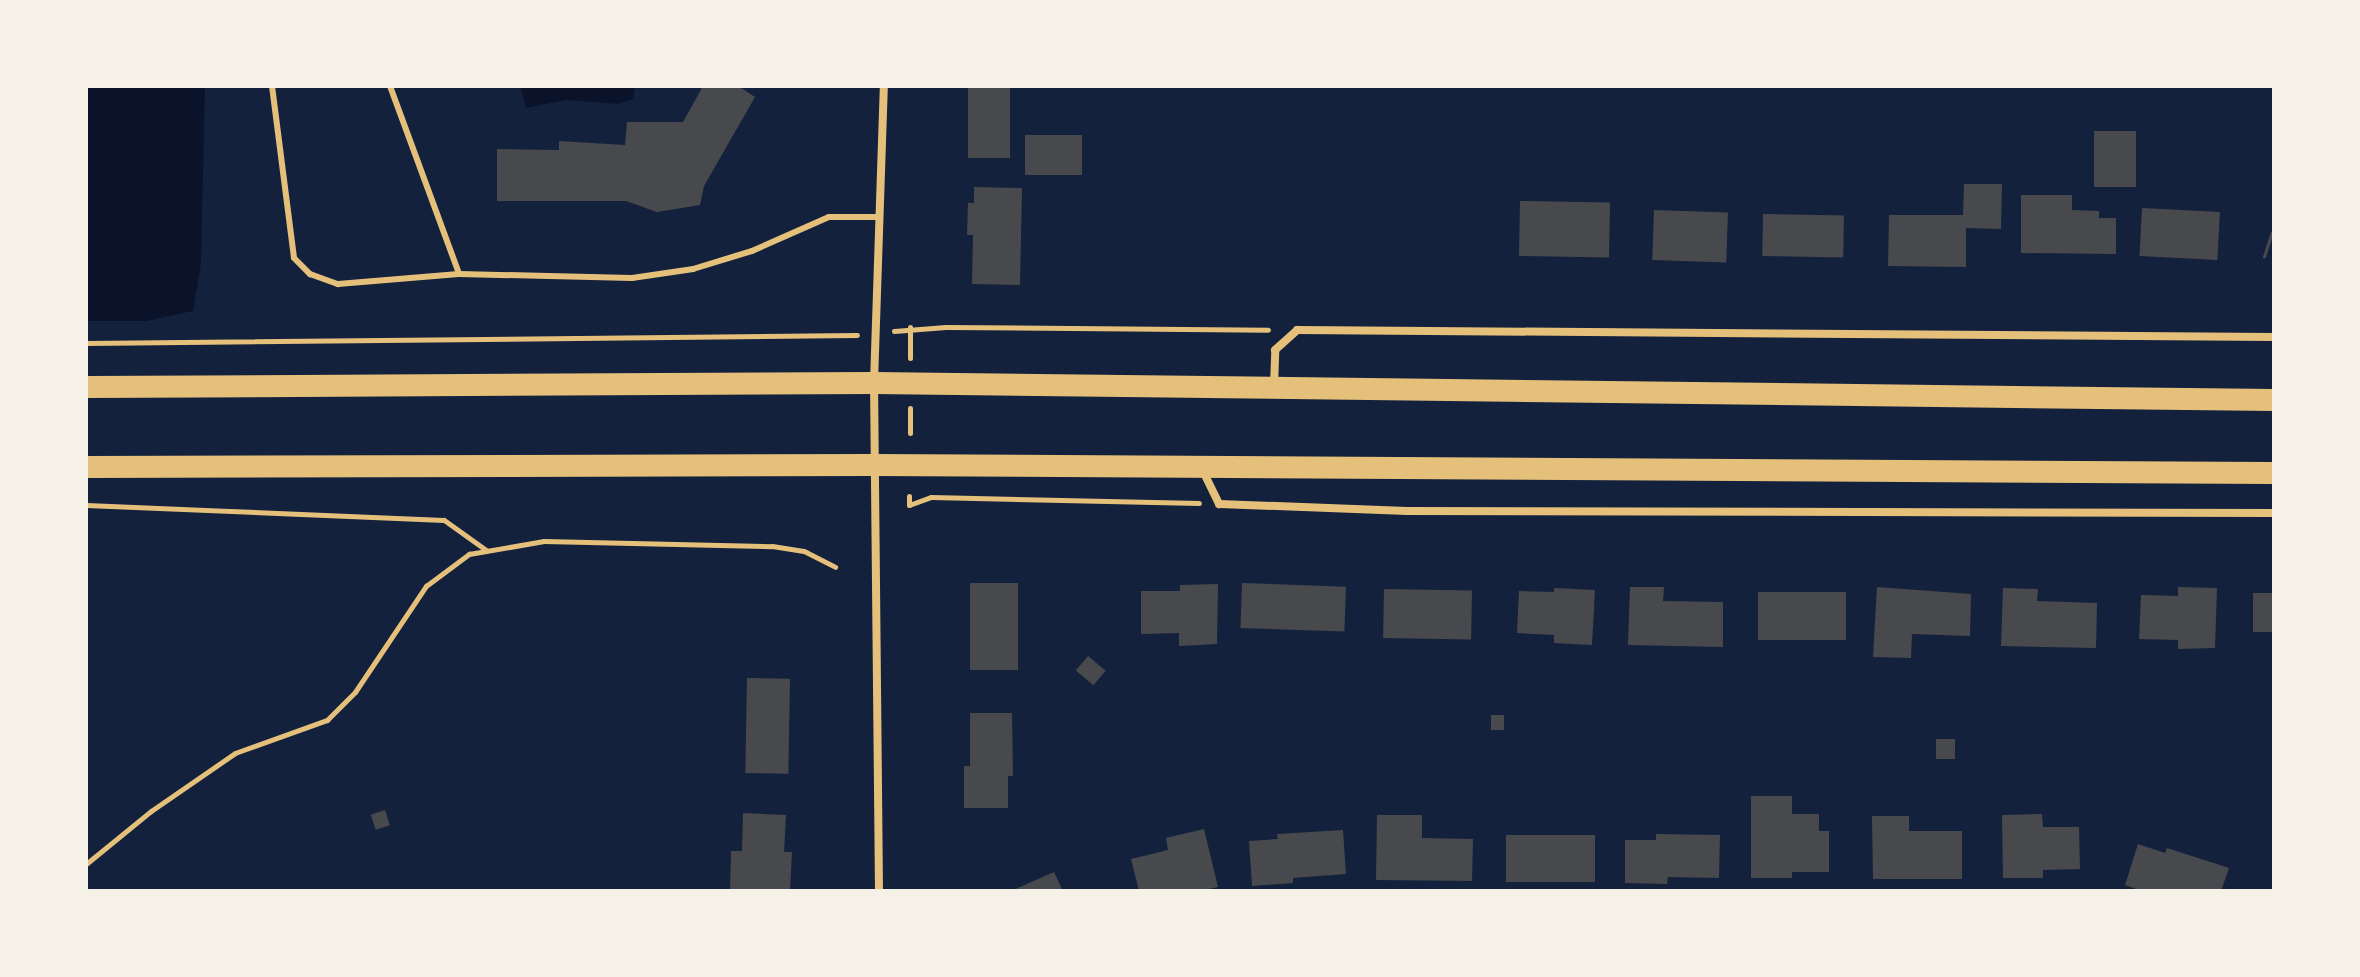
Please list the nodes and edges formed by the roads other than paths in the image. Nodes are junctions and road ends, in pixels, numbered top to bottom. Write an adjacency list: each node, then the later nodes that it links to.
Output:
1 (272, 86): 5 (lane)
2 (390, 86): 5 (lane)
3 (884, 86): 4 (street)
4 (880, 217): 5 (lane); 7 (street)
5 (459, 274)
6 (2274, 337): 9 (street)
7 (874, 383): 8 (highway); 9 (highway); 11 (street)
8 (86, 387)
9 (1274, 388): 10 (highway)
10 (2274, 400)
11 (874, 465): 12 (highway); 13 (highway); 16 (street)
12 (1201, 466): 14 (highway); 15 (street)
13 (86, 467)
14 (2274, 473)
15 (2274, 513)
16 (879, 891)

